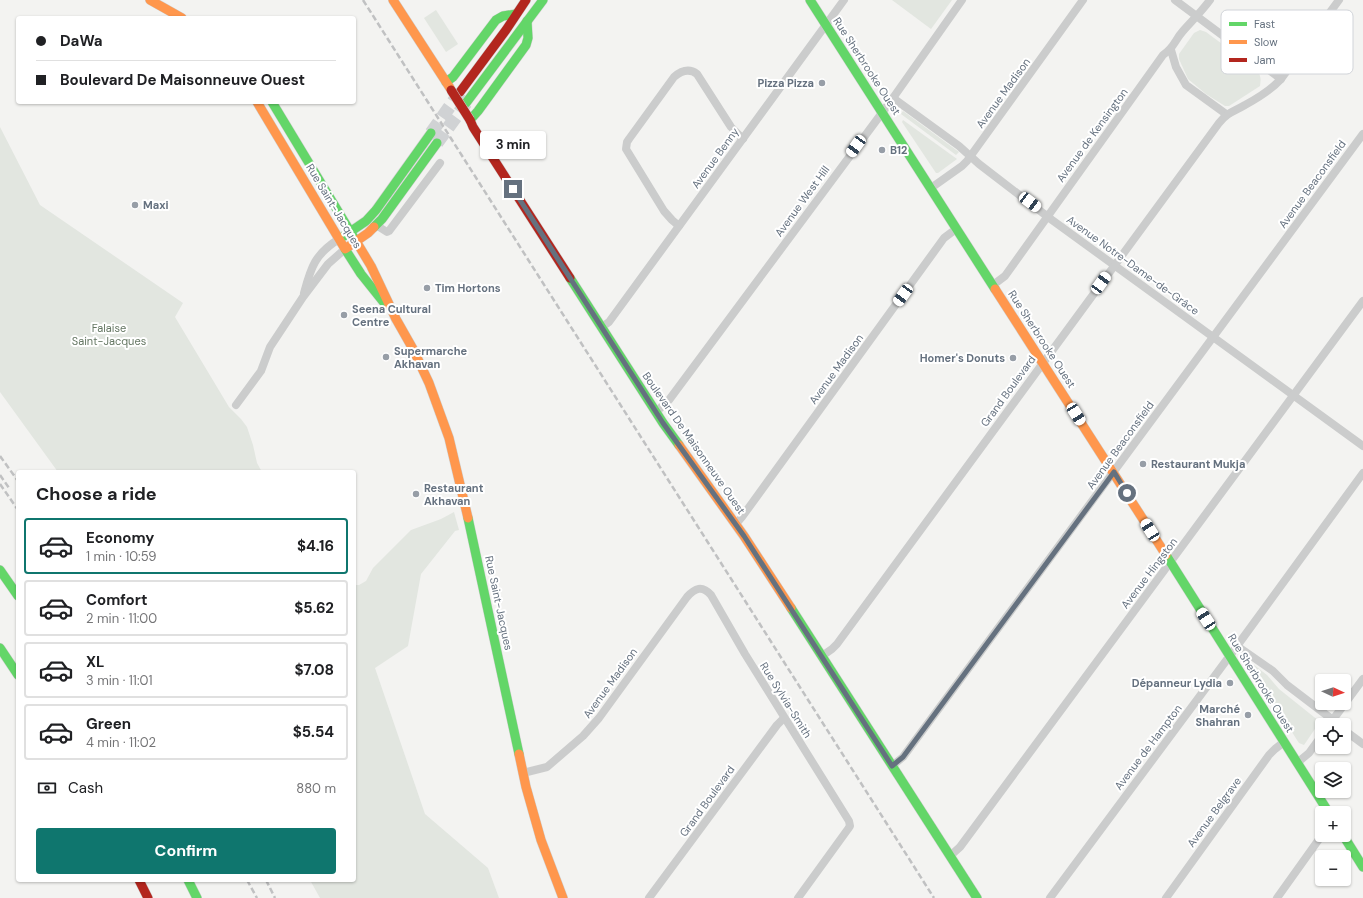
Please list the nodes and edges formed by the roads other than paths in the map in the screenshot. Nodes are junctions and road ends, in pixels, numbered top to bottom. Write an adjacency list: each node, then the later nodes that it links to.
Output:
1 (150, 0): 14 (main road)
2 (393, 0): 23 (main road, Boulevard De Maisonneuve Ouest)
3 (526, 0): 13 (main road)
4 (542, 0): 16 (main road)
5 (810, 0): 17 (main road, Rue Sherbrooke Ouest)
6 (844, 0): 17 (street, Avenue Benny)
7 (962, 0): 24 (street, Avenue West Hill)
8 (1083, 0): 35 (street, Avenue Madison)
9 (1175, 0): 15 (street)
10 (1210, 0): 15 (street, Avenue de Kensington)
11 (1339, 0): 12 (street, Grand Boulevard)
12 (1332, 10)
13 (516, 14): 23 (main road); 23 (main road)
14 (178, 16)
15 (1197, 17): 18 (street); 19 (street, Avenue de Kensington)
16 (527, 21): 25 (main road); 30 (main road)
17 (826, 25): 28 (main road, Rue Sherbrooke Ouest); 33 (street, Avenue Benny)
18 (1221, 35)
19 (1171, 50): 29 (street); 38 (street, Avenue de Kensington)
20 (1273, 74): 22 (street)
21 (1285, 74): 22 (street, Grand Boulevard)
22 (1281, 80): 29 (street, Grand Boulevard)
23 (452, 88): 30 (main road, Boulevard De Maisonneuve Ouest, bridge)
24 (893, 98): 28 (street, Avenue West Hill); 35 (street, Avenue Notre-Dame-de-Grâce)
25 (466, 103)
26 (258, 104): 43 (main road, Rue Saint-Jacques)
27 (273, 104): 42 (main road, Rue Saint-Jacques)
28 (882, 112): 37 (main road, Rue Sherbrooke Ouest); 56 (street, Avenue West Hill)
29 (1226, 114): 46 (street, Grand Boulevard)
30 (470, 120): 51 (main road, Boulevard De Maisonneuve Ouest)
31 (430, 132): 42 (main road)
32 (1363, 134): 52 (street, Avenue Beaconsfield)
33 (743, 139): 40 (street, Avenue Benny); 40 (street)
34 (437, 143): 39 (main road)
35 (970, 156): 37 (street, Avenue Madison); 38 (street, Avenue Notre-Dame-de-Grâce)
36 (440, 163): 39 (street)
37 (931, 188): 41 (main road, Rue Sherbrooke Ouest)
38 (1047, 216): 46 (street, Avenue Notre-Dame-de-Grâce); 47 (street, Avenue de Kensington)
39 (376, 225): 44 (main road)
40 (679, 226): 51 (street, Avenue Benny)
41 (956, 229): 47 (main road, Rue Sherbrooke Ouest); 60 (street, Avenue Madison)
42 (350, 232): 43 (main road); 44 (main road, Rue Saint-Jacques)
43 (339, 239): 45 (main road, Rue Saint-Jacques); 48 (street)
44 (356, 241): 45 (main road); 50 (main road, Rue Saint-Jacques)
45 (345, 249): 48 (street); 50 (main road, Rue Saint-Jacques)
46 (1114, 265): 52 (street, Avenue Notre-Dame-de-Grâce); 53 (street, Grand Boulevard)
47 (993, 285): 53 (main road, Rue Sherbrooke Ouest)
48 (303, 297): 55 (street)
49 (1363, 301): 54 (street, Avenue Hingston)
50 (396, 318): 80 (main road, Rue Saint-Jacques)
51 (602, 327): 56 (main road, Boulevard De Maisonneuve Ouest)
52 (1213, 337): 54 (street, Avenue Notre-Dame-de-Grâce); 58 (street, Avenue Beaconsfield)
53 (1043, 363): 58 (main road, Rue Sherbrooke Ouest); 68 (street, Grand Boulevard)
54 (1293, 396): 57 (street, Avenue Notre-Dame-de-Grâce); 61 (street, Avenue Hingston)
55 (236, 405)
56 (656, 412): 60 (main road, Boulevard De Maisonneuve Ouest)
57 (1363, 446)
58 (1114, 472): 61 (main road, Rue Sherbrooke Ouest); 79 (street, Avenue Beaconsfield)
59 (1363, 473): 65 (street, Avenue de Hampton)
60 (736, 524): 68 (main road, Boulevard De Maisonneuve Ouest)
61 (1171, 563): 67 (main road, Rue Sherbrooke Ouest); 84 (street, Avenue Hingston)
62 (0, 570): 64 (main road)
63 (700, 588): 71 (street, Rue Sylvia-Smith); 80 (street, Avenue Madison)
64 (16, 593)
65 (1237, 646): 67 (street, Avenue de Hampton); 72 (street)
66 (0, 648): 69 (main road)
67 (1230, 655): 75 (main road, Rue Sherbrooke Ouest); 94 (street, Avenue de Hampton)
68 (822, 656): 79 (main road, Boulevard De Maisonneuve Ouest)
69 (16, 672)
70 (1363, 679): 73 (street)
71 (784, 718): 91 (street, Grand Boulevard); 92 (street, Rue Sylvia-Smith)
72 (1328, 718)
73 (1337, 718)
74 (1351, 735): 76 (street)
75 (1284, 742): 78 (main road, Rue Sherbrooke Ouest); 95 (street, Avenue Belgrave)
76 (1363, 744)
77 (1315, 745): 78 (street)
78 (1297, 763): 81 (main road, Rue Sherbrooke Ouest)
79 (892, 766): 84 (main road, Boulevard De Maisonneuve Ouest)
80 (523, 773): 90 (main road, Rue Saint-Jacques)
81 (1325, 806)
82 (1317, 842): 96 (street)
83 (1347, 842): 85 (main road)
84 (950, 856): 93 (main road, Boulevard De Maisonneuve Ouest)
85 (1363, 868)
86 (140, 882): 88 (main road)
87 (189, 882): 89 (main road)
88 (148, 898)
89 (197, 898)
90 (563, 898)
91 (649, 898)
92 (798, 898)
93 (976, 898)
94 (1050, 898)
95 (1166, 898)
96 (1277, 898)

